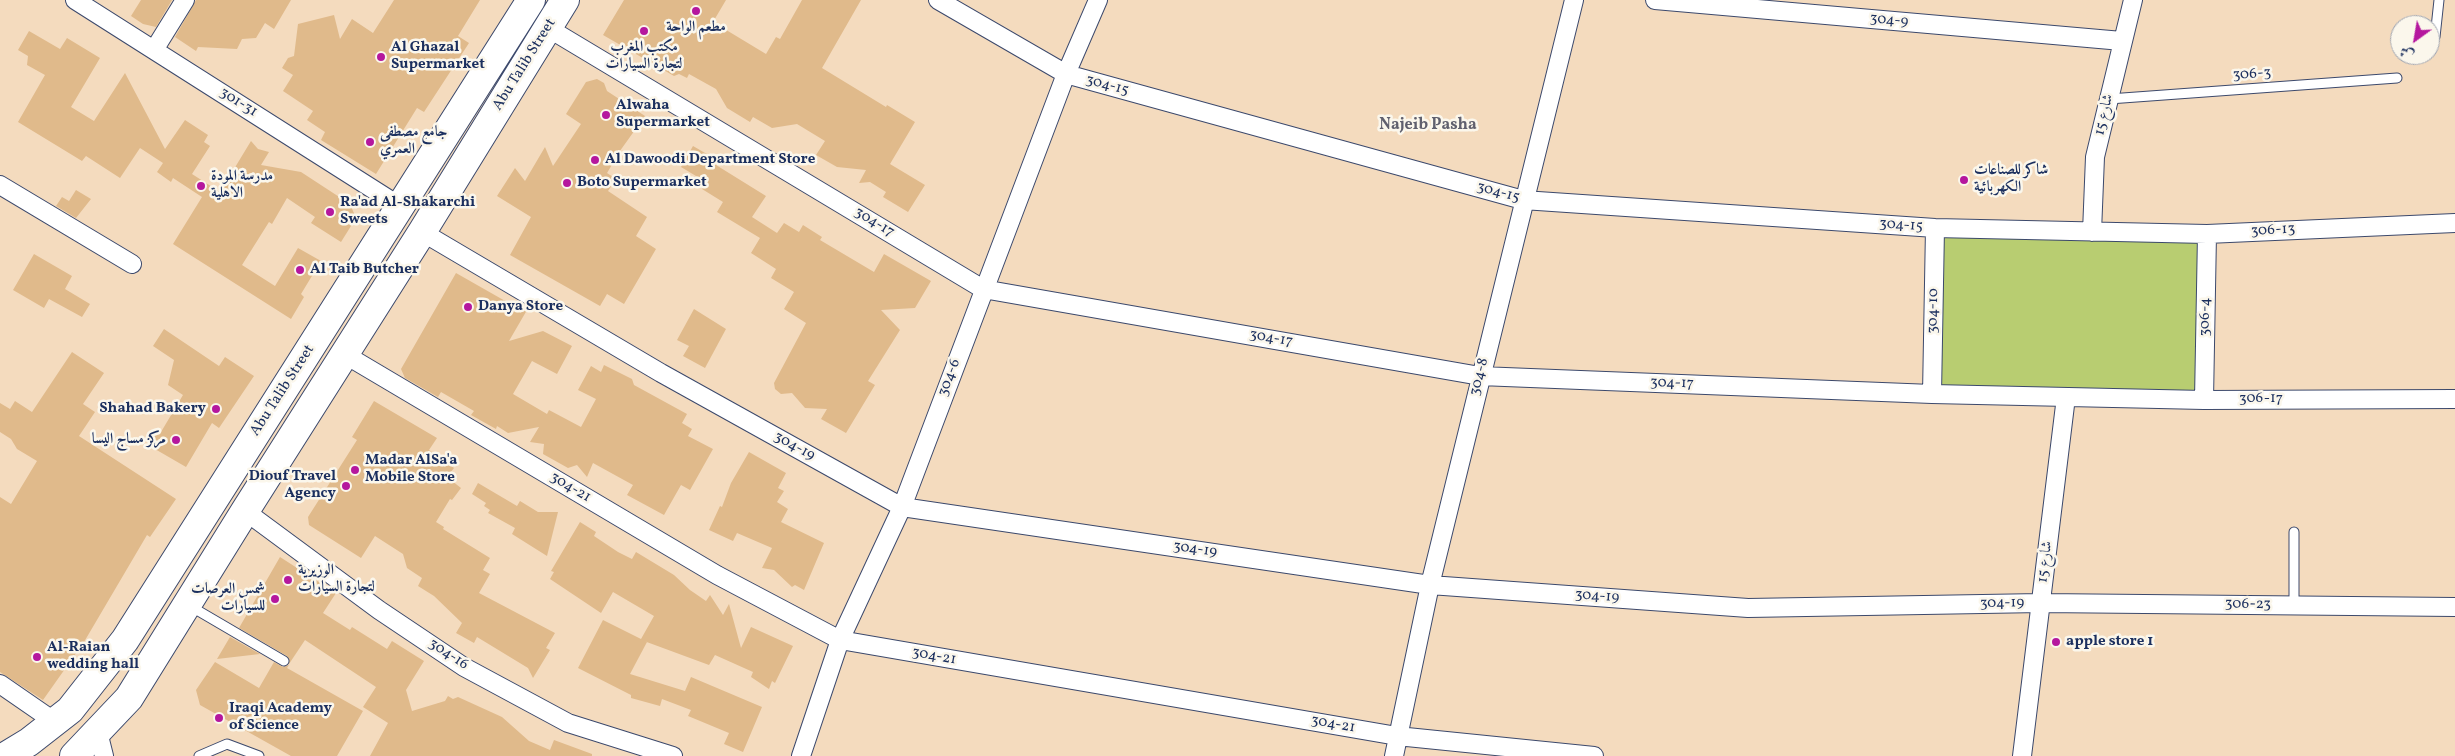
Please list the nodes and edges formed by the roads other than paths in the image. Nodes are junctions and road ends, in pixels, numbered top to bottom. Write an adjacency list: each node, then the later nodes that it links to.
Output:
1 (75, 0): 14 (street, 301-31)
2 (185, 0): 14 (street)
3 (531, 0): 20 (main road, Abu Talib Street)
4 (565, 0): 12 (main road, Abu Talib Street)
5 (938, 0): 15 (street, 304-15)
6 (1098, 0): 15 (street, 304-6)
7 (1574, 0): 19 (street, 304-8)
8 (1655, 0): 13 (street, 304-9)
9 (2133, 0): 13 (street, شارع 15)
10 (2439, 0): 11 (lane)
11 (2437, 15)
12 (548, 28): 23 (main road, Abu Talib Street); 27 (street, 304-17)
13 (2122, 42): 17 (street, شارع 15)
14 (154, 50): 20 (street, 301-31)
15 (1066, 74): 19 (street, 304-15); 27 (street, 304-6)
16 (2397, 78): 17 (lane, 306-3)
17 (2109, 99): 24 (street, شارع 15)
18 (0, 185): 26 (street)
19 (1523, 200): 22 (street, 304-15); 29 (street, 304-8)
20 (401, 207): 45 (main road, Abu Talib Street)
21 (2455, 223): 25 (street, 306-13)
22 (1935, 228): 24 (street, 304-15); 30 (street, 304-10)
23 (422, 232): 28 (main road, Abu Talib Street); 34 (street, 304-19)
24 (2092, 232): 25 (street, 306-13)
25 (2207, 234): 33 (street, 306-4)
26 (132, 264)
27 (983, 289): 29 (street, 304-17); 34 (street, 304-6)
28 (344, 354): 35 (main road, Abu Talib Street); 42 (street, 304-21)
29 (1480, 376): 30 (street, 304-17); 37 (street, 304-8)
30 (1932, 394): 31 (street, 304-17)
31 (2066, 397): 33 (street, 306-17); 38 (street, شارع 15)
32 (2455, 399): 33 (street, 306-17)
33 (2204, 400)
34 (902, 507): 37 (street, 304-19); 42 (street, 304-6)
35 (245, 511): 39 (main road, Abu Talib Street); 52 (street, 304-16)
36 (2294, 532): 40 (lane)
37 (1430, 585): 38 (street, 304-19); 46 (street, 304-8)
38 (2040, 603): 40 (street, 306-23); 56 (street, شارع 15)
39 (187, 605): 43 (lane); 47 (main road, Abu Talib Street)
40 (2294, 605): 41 (street, 306-23)
41 (2455, 607)
42 (840, 640): 46 (street, 304-21); 53 (street, 304-6)
43 (284, 661)
44 (0, 684): 45 (street)
45 (55, 722): 48 (main road, Abu Talib Street)
46 (1397, 736): 54 (street, 304-8); 55 (street, 304-21)
47 (104, 749): 49 (main road, Abu Talib Street)
48 (6, 756)
49 (74, 756)
50 (199, 756): 51 (lane)
51 (259, 756)
52 (674, 756)
53 (801, 756)
54 (1394, 756)
55 (1594, 756)
56 (2022, 756)

